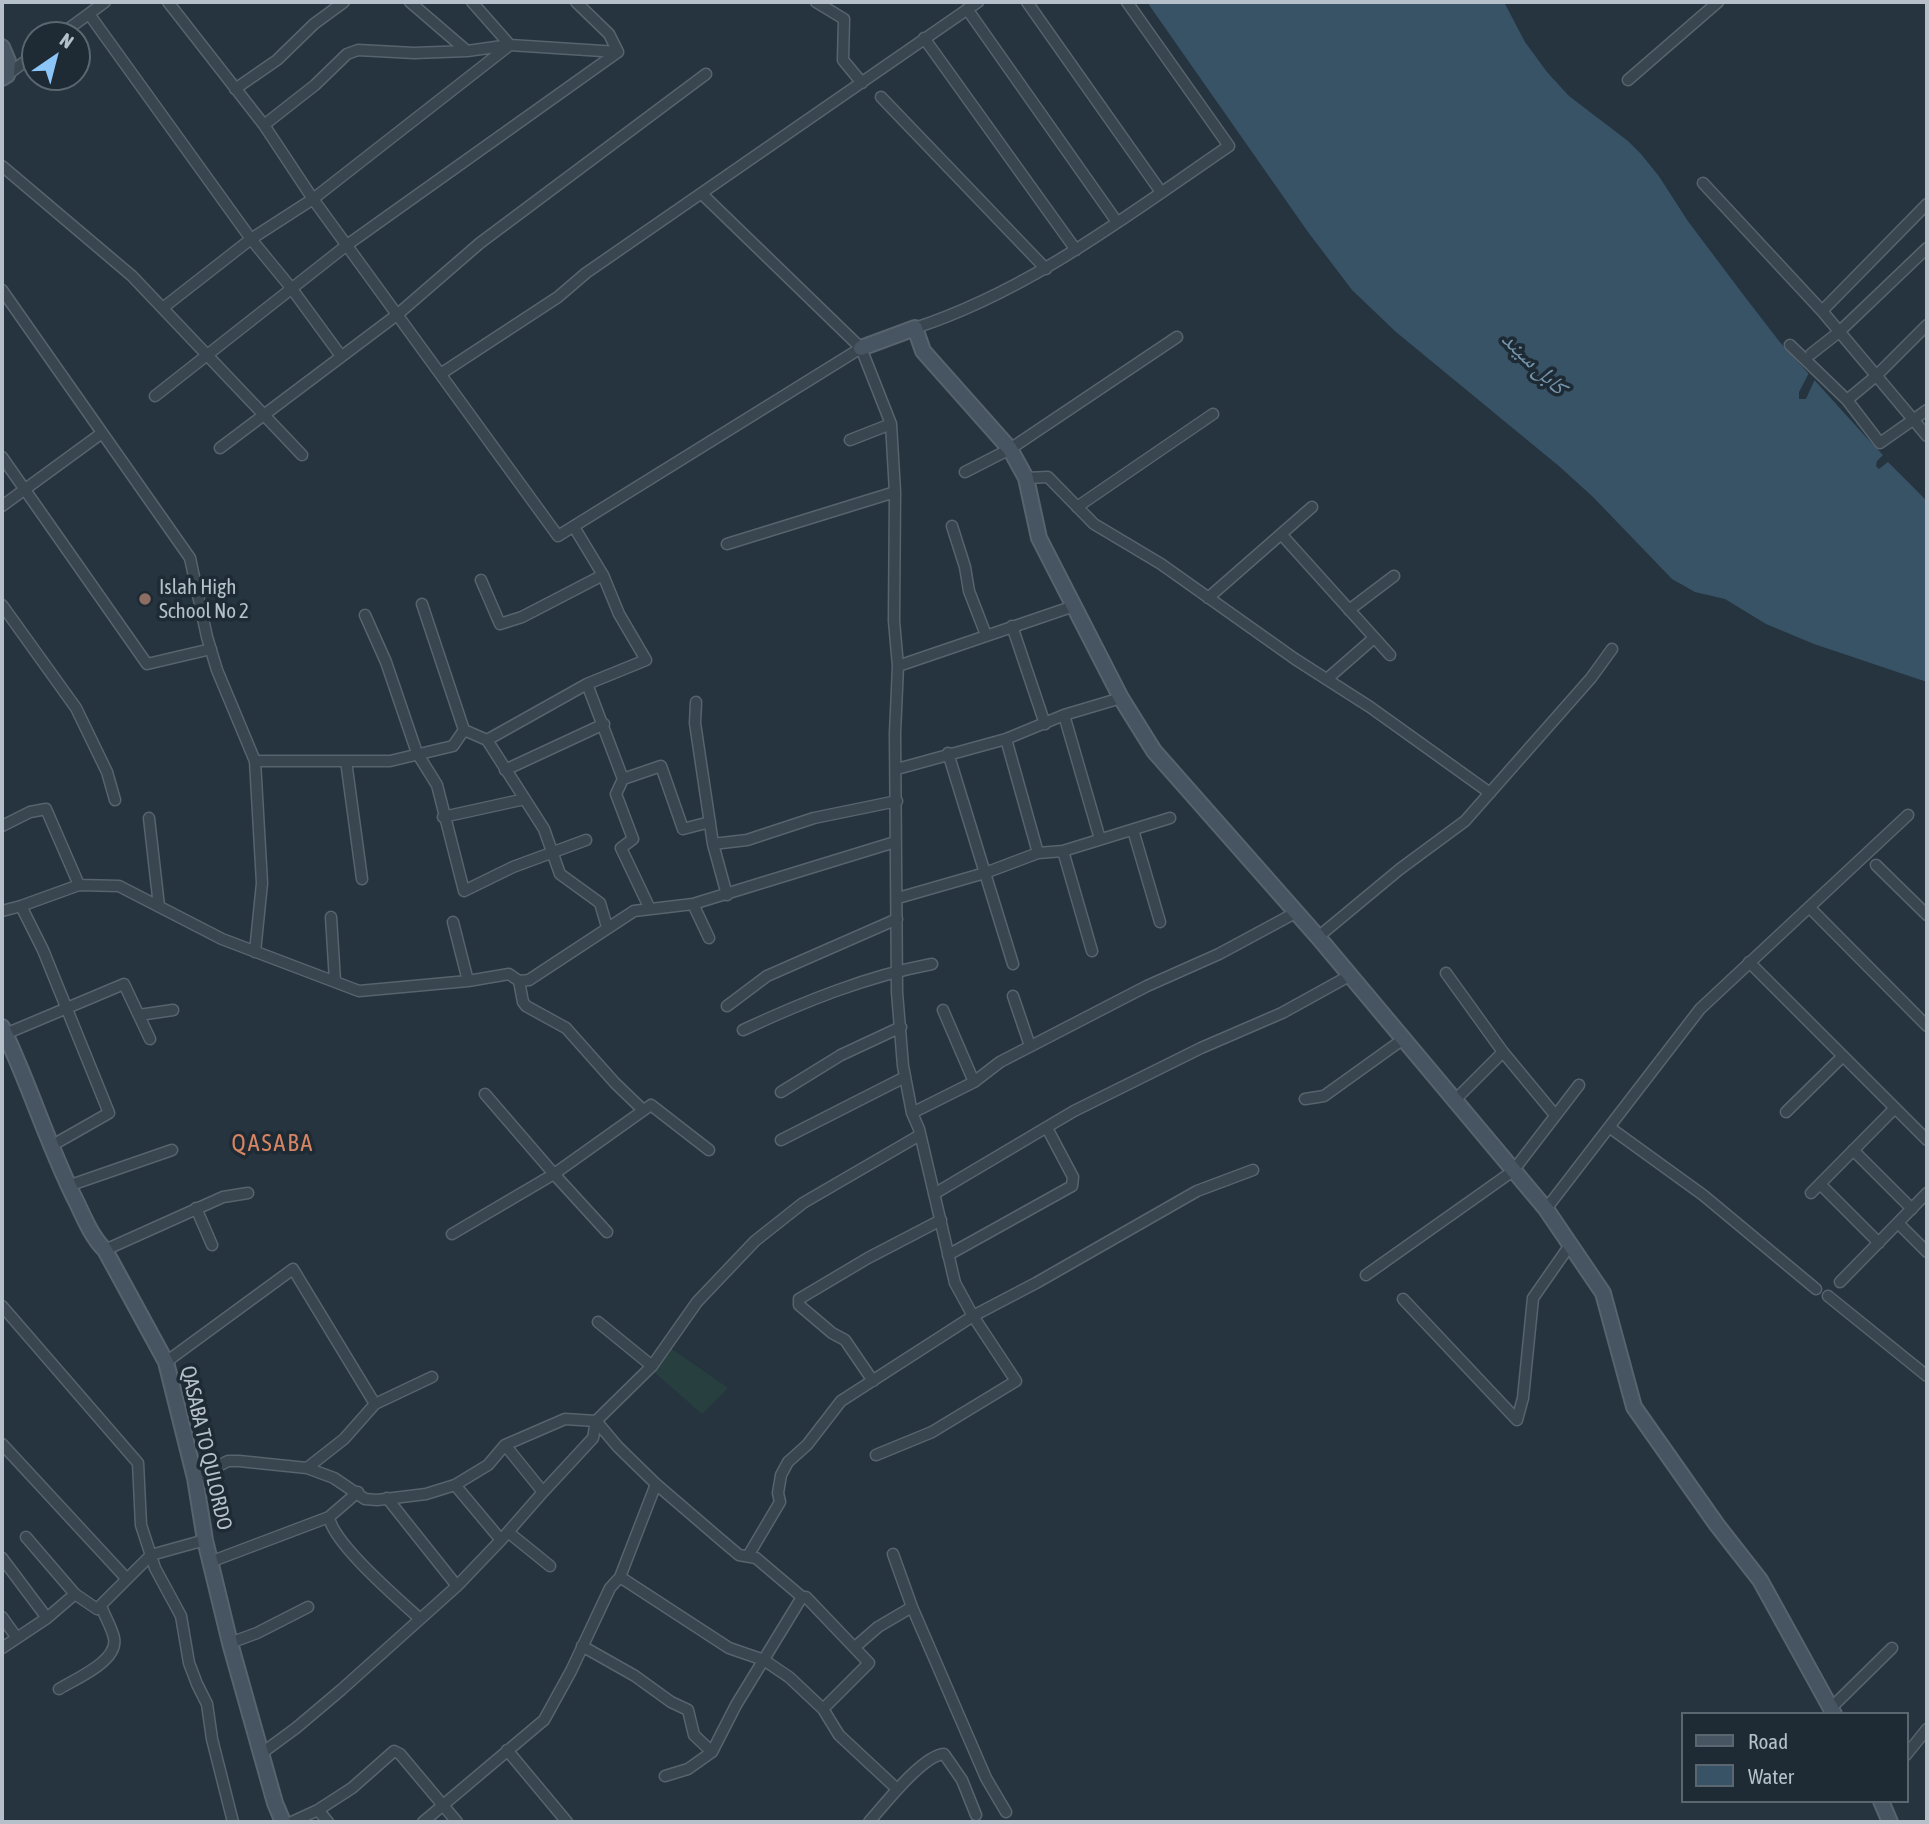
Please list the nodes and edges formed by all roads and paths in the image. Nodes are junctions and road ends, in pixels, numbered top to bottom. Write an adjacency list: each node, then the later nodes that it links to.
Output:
1 (105, 2): 13 (street)
2 (168, 2): 25 (street)
3 (344, 2): 25 (street)
4 (410, 2): 18 (street)
5 (472, 2): 16 (street)
6 (576, 2): 19 (street)
7 (816, 2): 24 (street)
8 (977, 2): 12 (street)
9 (1027, 2): 30 (street)
10 (1127, 2): 30 (street)
11 (1718, 2): 23 (street)
12 (967, 9): 15 (street); 34 (street)
13 (89, 13): 14 (street); 35 (street)
14 (78, 21)
15 (924, 38): 24 (street); 38 (street)
16 (510, 45): 18 (street); 19 (street); 32 (street)
17 (2, 47): 22 (street)
18 (467, 51): 27 (street)
19 (618, 52): 36 (street)
20 (21, 64): 22 (street)
21 (706, 74): 44 (street)
22 (4, 77)
23 (1628, 80)
24 (862, 83): 31 (street)
25 (236, 89): 27 (street)
26 (881, 97): 39 (street)
27 (264, 125): 32 (street)
28 (2, 166): 42 (street)
29 (1703, 183): 43 (street)
30 (1161, 192): 34 (street)
31 (702, 194): 50 (street); 54 (street)
32 (313, 199): 35 (street); 36 (street)
33 (1927, 204): 43 (street)
34 (1117, 222): 38 (street)
35 (251, 239): 41 (street); 42 (street)
36 (347, 245): 41 (street); 44 (street)
37 (1927, 248): 47 (street)
38 (1076, 250): 39 (street)
39 (1046, 269): 46 (street)
40 (2, 289): 63 (street)
41 (292, 289): 52 (street); 53 (street)
42 (164, 307): 52 (street)
43 (1822, 311): 47 (street)
44 (398, 314): 53 (street); 54 (street)
45 (1927, 325): 55 (street)
46 (915, 328): 50 (street); 67 (street)
47 (1839, 332): 51 (street); 55 (street)
48 (1177, 337): 67 (street)
49 (1790, 345): 57 (street)
50 (861, 348): 62 (street); 78 (street)
51 (1811, 354)
52 (206, 355): 56 (street); 60 (street)
53 (341, 356): 60 (street)
54 (442, 373): 78 (street)
55 (1876, 376): 57 (street); 61 (street)
56 (155, 396)
57 (1847, 400): 61 (street)
58 (1927, 410): 61 (street)
59 (1213, 414): 75 (street)
60 (262, 415): 66 (street); 68 (street)
61 (1914, 419): 64 (street)
62 (891, 424): 65 (street); 73 (street)
63 (102, 433): 72 (street); 93 (street)
64 (1927, 436)
65 (850, 440)
66 (220, 448)
67 (1010, 449): 70 (street); 71 (street)
68 (302, 455)
69 (2, 457): 72 (street)
70 (965, 472)
71 (1026, 478): 75 (street); 87 (street)
72 (24, 490): 74 (street); 93 (street)
73 (895, 492): 80 (street); 96 (street)
74 (2, 506)
75 (1077, 507): 84 (street)
76 (1312, 507): 79 (street)
77 (952, 526): 91 (street)
78 (574, 527): 81 (street)
79 (1281, 534): 84 (street); 88 (street)
80 (727, 544)
81 (603, 575): 83 (street); 98 (street)
82 (1394, 576): 88 (street)
83 (481, 580)
84 (1208, 598): 97 (street)
85 (422, 604): 104 (street)
86 (2, 605): 116 (street)
87 (1074, 606): 90 (street); 99 (street)
88 (1349, 610): 92 (street)
89 (365, 615): 107 (street)
90 (1012, 626): 91 (street); 103 (street)
91 (986, 635): 96 (street)
92 (1374, 638): 95 (street); 97 (street)
93 (211, 649): 109 (street)
94 (1612, 649): 114 (street)
95 (1390, 655)
96 (898, 666): 111 (street)
97 (1327, 679): 114 (street)
98 (587, 684): 102 (street); 106 (street)
99 (1121, 698): 101 (street); 144 (street)
100 (696, 702): 122 (street)
101 (1064, 715): 103 (street); 125 (street)
102 (604, 724): 112 (street); 113 (street)
103 (1045, 724): 105 (street)
104 (464, 730): 106 (street); 107 (street)
105 (1006, 739): 108 (street); 131 (street)
106 (487, 740): 112 (street)
107 (416, 753): 110 (street); 119 (street)
108 (948, 753): 111 (street); 133 (street)
109 (256, 761): 110 (street); 154 (street)
110 (346, 761): 134 (street)
111 (897, 769): 117 (street)
112 (505, 770): 115 (street)
113 (622, 779): 122 (street); 142 (street)
114 (1490, 793): 151 (street)
115 (525, 799): 119 (street); 130 (street)
116 (115, 800)
117 (897, 801): 127 (street); 128 (street)
118 (1908, 815): 141 (street)
119 (443, 817): 130 (street)
120 (149, 818): 140 (street)
121 (1170, 818): 124 (street)
122 (710, 822): 128 (street)
123 (2, 826): 135 (street)
124 (1133, 830): 125 (street); 149 (street)
125 (1100, 839): 129 (street)
126 (586, 840): 130 (street)
127 (895, 842): 136 (street); 137 (street)
128 (713, 844): 136 (street)
129 (1062, 850): 131 (street); 153 (street)
130 (552, 852): 150 (street)
131 (1038, 853): 133 (street)
132 (1876, 865): 145 (street)
133 (985, 873): 137 (street); 157 (street)
134 (362, 879)
135 (79, 885): 139 (street); 140 (street)
136 (727, 895): 138 (street)
137 (898, 898): 147 (street)
138 (693, 904): 142 (street); 152 (street)
139 (21, 906): 143 (street); 166 (street)
140 (159, 906): 154 (street)
141 (1809, 906): 155 (street); 170 (street)
142 (650, 909): 150 (street)
143 (2, 911)
144 (1295, 914): 151 (street); 176 (street)
145 (1927, 915)
146 (331, 917): 161 (street)
147 (897, 919): 158 (street); 165 (street)
148 (453, 922): 162 (street)
149 (1160, 922)
150 (607, 927): 163 (street)
151 (1318, 937): 160 (street)
152 (709, 938)
153 (1092, 951)
154 (255, 952): 161 (street)
155 (1749, 962): 178 (street); 191 (street)
156 (933, 964): 158 (street)
157 (1013, 964)
158 (897, 971): 171 (street); 173 (street)
159 (1446, 973): 177 (street)
160 (1349, 976): 175 (street); 192 (street)
161 (335, 981): 162 (street)
162 (468, 981): 163 (street)
163 (519, 981): 187 (street)
164 (1013, 996): 176 (street)
165 (727, 1006)
166 (67, 1007): 169 (street); 172 (street); 196 (street)
167 (173, 1010): 169 (street)
168 (943, 1010): 180 (street)
169 (139, 1014): 174 (street)
170 (1927, 1026)
171 (901, 1027): 179 (street); 182 (street)
172 (2, 1029): 196 (street, QASABA TO QULORDO)
173 (743, 1030)
174 (150, 1039)
175 (1402, 1040): 184 (street); 185 (street)
176 (1030, 1046): 180 (street)
177 (1503, 1052): 185 (street); 190 (street)
178 (1843, 1056): 186 (street); 188 (street)
179 (905, 1077): 189 (street); 194 (street)
180 (974, 1082): 189 (street)
181 (1579, 1085): 190 (street)
182 (781, 1092)
183 (485, 1094): 202 (street)
184 (1306, 1099)
185 (1454, 1101): 201 (street)
186 (1895, 1108): 195 (street); 199 (street)
187 (643, 1110): 198 (street); 202 (street)
188 (1786, 1112)
189 (912, 1113): 193 (street)
190 (1555, 1115): 201 (street)
191 (1609, 1127): 210 (street); 224 (street)
192 (1047, 1128): 206 (street); 221 (street)
193 (920, 1135): 206 (street); 231 (street)
194 (781, 1140)
195 (1927, 1140)
196 (51, 1146): 204 (street, QASABA TO QULORDO)
197 (172, 1150): 204 (street)
198 (709, 1150)
199 (1853, 1150): 203 (street); 211 (street)
200 (1253, 1171): 228 (street)
201 (1513, 1171): 210 (street); 222 (street)
202 (554, 1174): 214 (street); 215 (street)
203 (1820, 1184): 207 (street); 216 (street)
204 (68, 1186): 219 (street, QASABA TO QULORDO)
205 (248, 1193): 209 (street)
206 (934, 1194): 212 (street)
207 (1811, 1194)
208 (1927, 1194): 211 (street)
209 (197, 1208): 217 (street); 219 (street)
210 (1546, 1209): 218 (street)
211 (1912, 1209): 213 (street)
212 (940, 1220): 221 (street); 234 (street)
213 (1898, 1223): 216 (street); 220 (street)
214 (607, 1232)
215 (452, 1234)
216 (1879, 1243): 223 (street)
217 (212, 1245)
218 (1570, 1245): 226 (street); 277 (street)
219 (105, 1250): 230 (street, QASABA TO QULORDO)
220 (1927, 1252)
221 (948, 1255): 228 (street)
222 (1366, 1275)
223 (1840, 1282)
224 (1816, 1289)
225 (1828, 1296): 233 (street)
226 (1403, 1300)
227 (2, 1306): 252 (street)
228 (973, 1315): 234 (street); 239 (street)
229 (598, 1322): 231 (street)
230 (166, 1362): 235 (street); 241 (street, QASABA TO QULORDO)
231 (652, 1366): 236 (street)
232 (432, 1377): 235 (street)
233 (1927, 1377)
234 (873, 1381): 253 (street)
235 (375, 1404): 240 (street)
236 (596, 1422): 238 (street); 242 (street); 245 (street)
237 (2, 1444): 258 (street)
238 (506, 1445): 243 (street); 245 (street)
239 (876, 1455)
240 (307, 1468): 241 (street); 244 (street)
241 (195, 1478): 250 (street, QASABA TO QULORDO)
242 (656, 1484): 253 (street); 257 (street)
243 (455, 1485): 246 (street); 248 (street)
244 (358, 1492): 246 (street); 247 (street)
245 (542, 1492): 248 (street)
246 (387, 1498): 259 (street)
247 (330, 1517): 255 (street); 267 (street)
248 (505, 1536): 256 (street); 259 (street)
249 (26, 1537): 260 (street)
250 (205, 1540): 252 (street); 255 (street, QASABA TO QULORDO)
251 (893, 1554): 264 (street)
252 (151, 1555): 258 (street); 290 (street)
253 (748, 1556): 261 (street)
254 (2, 1558): 266 (street)
255 (211, 1562): 269 (street, QASABA TO QULORDO)
256 (550, 1566)
257 (620, 1577): 270 (street); 274 (street)
258 (126, 1578): 262 (street)
259 (457, 1586): 267 (street)
260 (75, 1594): 262 (street); 266 (street)
261 (802, 1597): 271 (street); 274 (street)
262 (101, 1606): 275 (street)
263 (308, 1607): 269 (street)
264 (912, 1607): 271 (street); 288 (street)
265 (2, 1618): 268 (street)
266 (47, 1618): 268 (street)
267 (419, 1618): 281 (street)
268 (17, 1639): 272 (street)
269 (230, 1643): 281 (street, QASABA TO QULORDO)
270 (582, 1646): 279 (street); 280 (street)
271 (855, 1647): 276 (street)
272 (2, 1648)
273 (1892, 1648): 277 (street)
274 (764, 1660): 276 (street); 280 (street)
275 (59, 1689)
276 (823, 1709): 284 (street)
277 (1833, 1711)
278 (1927, 1729): 282 (street)
279 (507, 1750): 286 (street); 296 (street)
280 (712, 1752): 283 (street)
281 (262, 1753): 291 (street, QASABA TO QULORDO)
282 (1908, 1753)
283 (665, 1776)
284 (897, 1789): 289 (street); 297 (street)
285 (1882, 1803): 298 (street)
286 (443, 1804): 287 (street); 294 (street); 295 (street)
287 (318, 1811): 292 (street); 293 (street)
288 (1006, 1812)
289 (976, 1815)
290 (233, 1822)
291 (283, 1822)
292 (292, 1822)
293 (328, 1822)
294 (423, 1822)
295 (457, 1822)
296 (567, 1822)
297 (869, 1822)
298 (1891, 1822)

